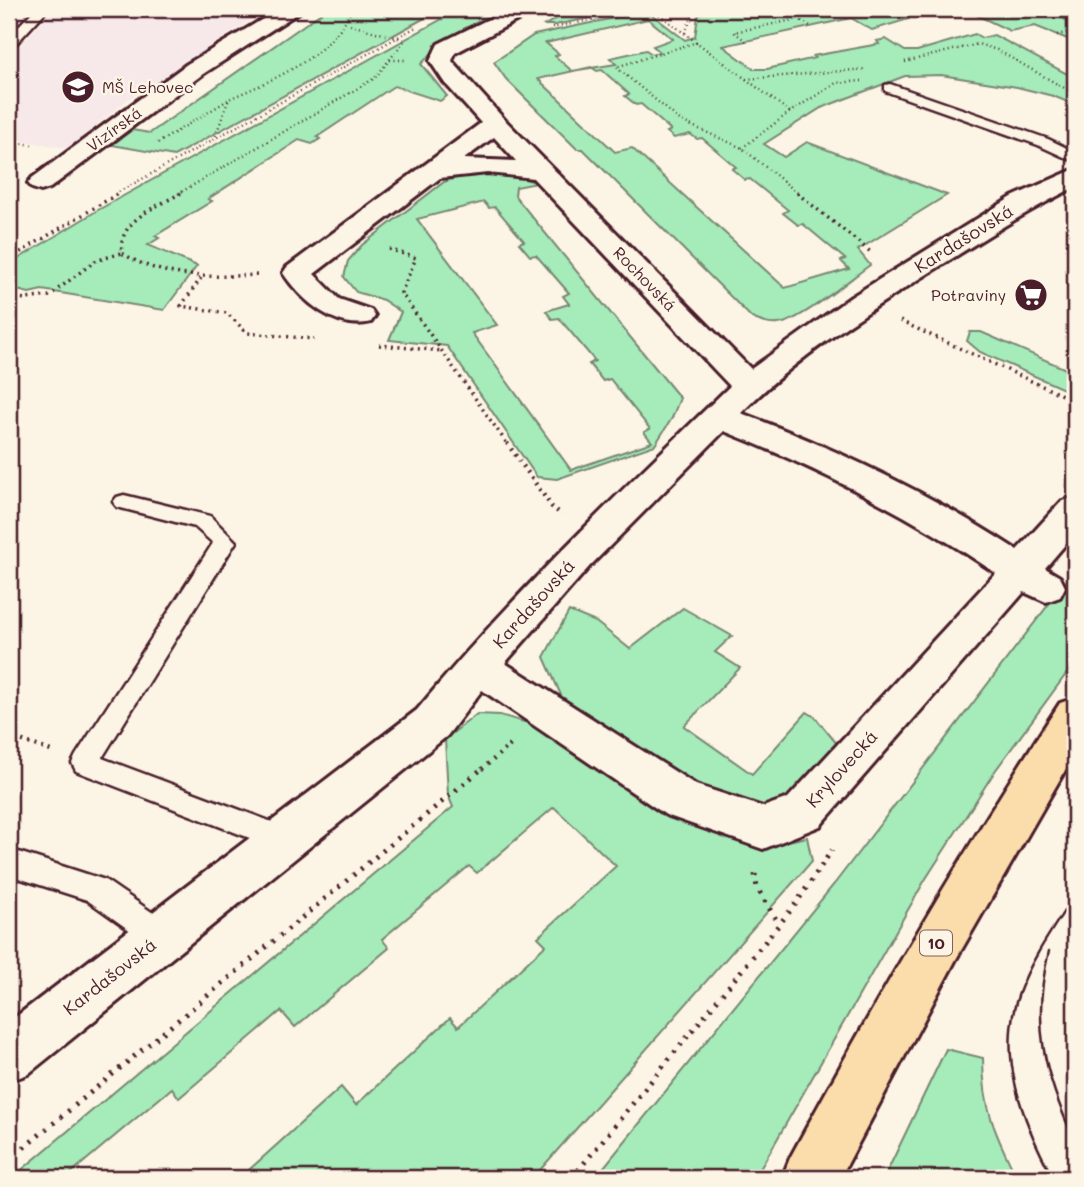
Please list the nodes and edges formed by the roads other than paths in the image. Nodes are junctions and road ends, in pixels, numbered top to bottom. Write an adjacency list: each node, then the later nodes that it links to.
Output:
1 (41, 9): 4 (lane)
2 (294, 9): 11 (street, Vizírská)
3 (524, 9): 6 (street, Rochovská)
4 (9, 43)
5 (890, 88): 7 (lane)
6 (495, 124): 8 (street); 9 (street, Rochovská)
7 (1075, 158)
8 (430, 172): 9 (street); 12 (street)
9 (541, 172): 13 (street, Rochovská)
10 (1075, 177): 13 (street, Kardašovská)
11 (41, 183)
12 (360, 316)
13 (749, 386): 14 (street, Kardašovská)
14 (718, 416): 17 (street); 18 (street, Kardašovská)
15 (124, 502): 20 (lane)
16 (1075, 510): 17 (street, Krylovecká)
17 (1034, 578): 18 (street, Krylovecká)
18 (478, 666): 20 (street, Kardašovská)
19 (1075, 716): 24 (main road, 10)
20 (286, 840): 22 (street, Kardašovská)
21 (9, 862): 22 (lane)
22 (162, 936): 23 (street, Kardašovská)
23 (9, 1055)
24 (810, 1178)

